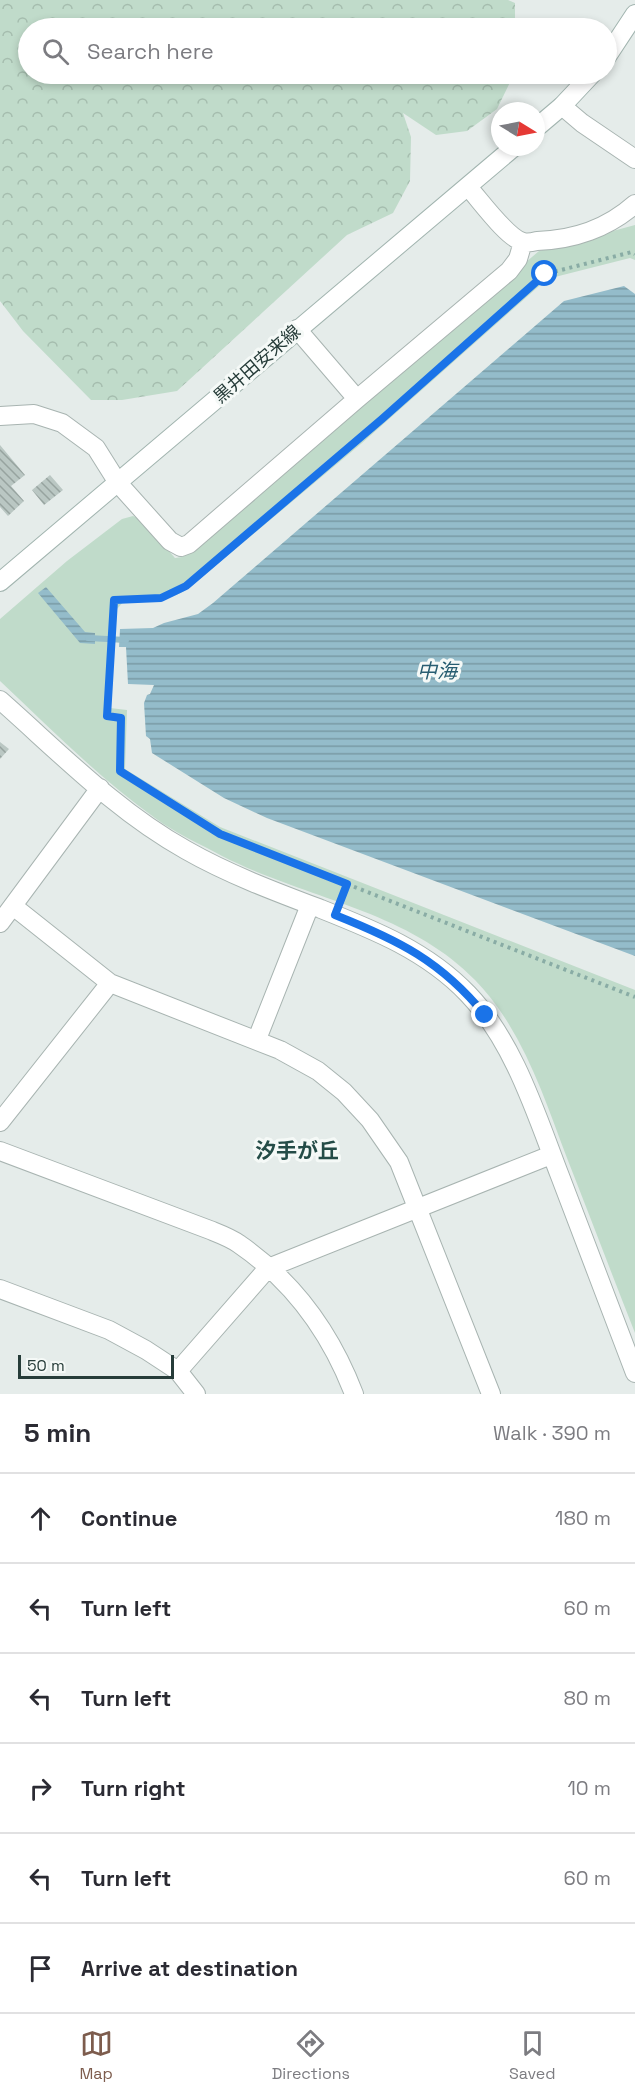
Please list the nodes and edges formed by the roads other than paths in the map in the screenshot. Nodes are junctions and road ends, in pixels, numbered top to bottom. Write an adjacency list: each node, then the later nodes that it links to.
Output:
1 (635, 14): 2 (street)
2 (617, 44)
3 (583, 84): 4 (street)
4 (562, 106): 5 (street); 7 (street)
5 (545, 120)
6 (504, 156): 8 (street, 黒井田安来線)
7 (635, 159)
8 (468, 187): 10 (street); 11 (street, 黒井田安来線)
9 (632, 212): 10 (street)
10 (523, 242): 12 (street)
11 (297, 329): 12 (street); 14 (street, 黒井田安来線)
12 (357, 399): 14 (street)
13 (0, 416): 14 (street)
14 (118, 483): 15 (street, 黒井田安来線)
15 (0, 582)
16 (0, 700): 17 (street)
17 (100, 788): 18 (street); 19 (street)
18 (310, 905): 22 (street); 25 (street)
19 (13, 906): 20 (street); 21 (street)
20 (0, 923)
21 (110, 983): 22 (street); 23 (street)
22 (257, 1040): 26 (street)
23 (0, 1122)
24 (0, 1151): 27 (street)
25 (551, 1155): 26 (street); 30 (street)
26 (418, 1208): 27 (street); 33 (street)
27 (268, 1268): 29 (street); 32 (street)
28 (0, 1289): 29 (street)
29 (178, 1371): 31 (street)
30 (635, 1373)
31 (196, 1394)
32 (354, 1394)
33 (491, 1394)

